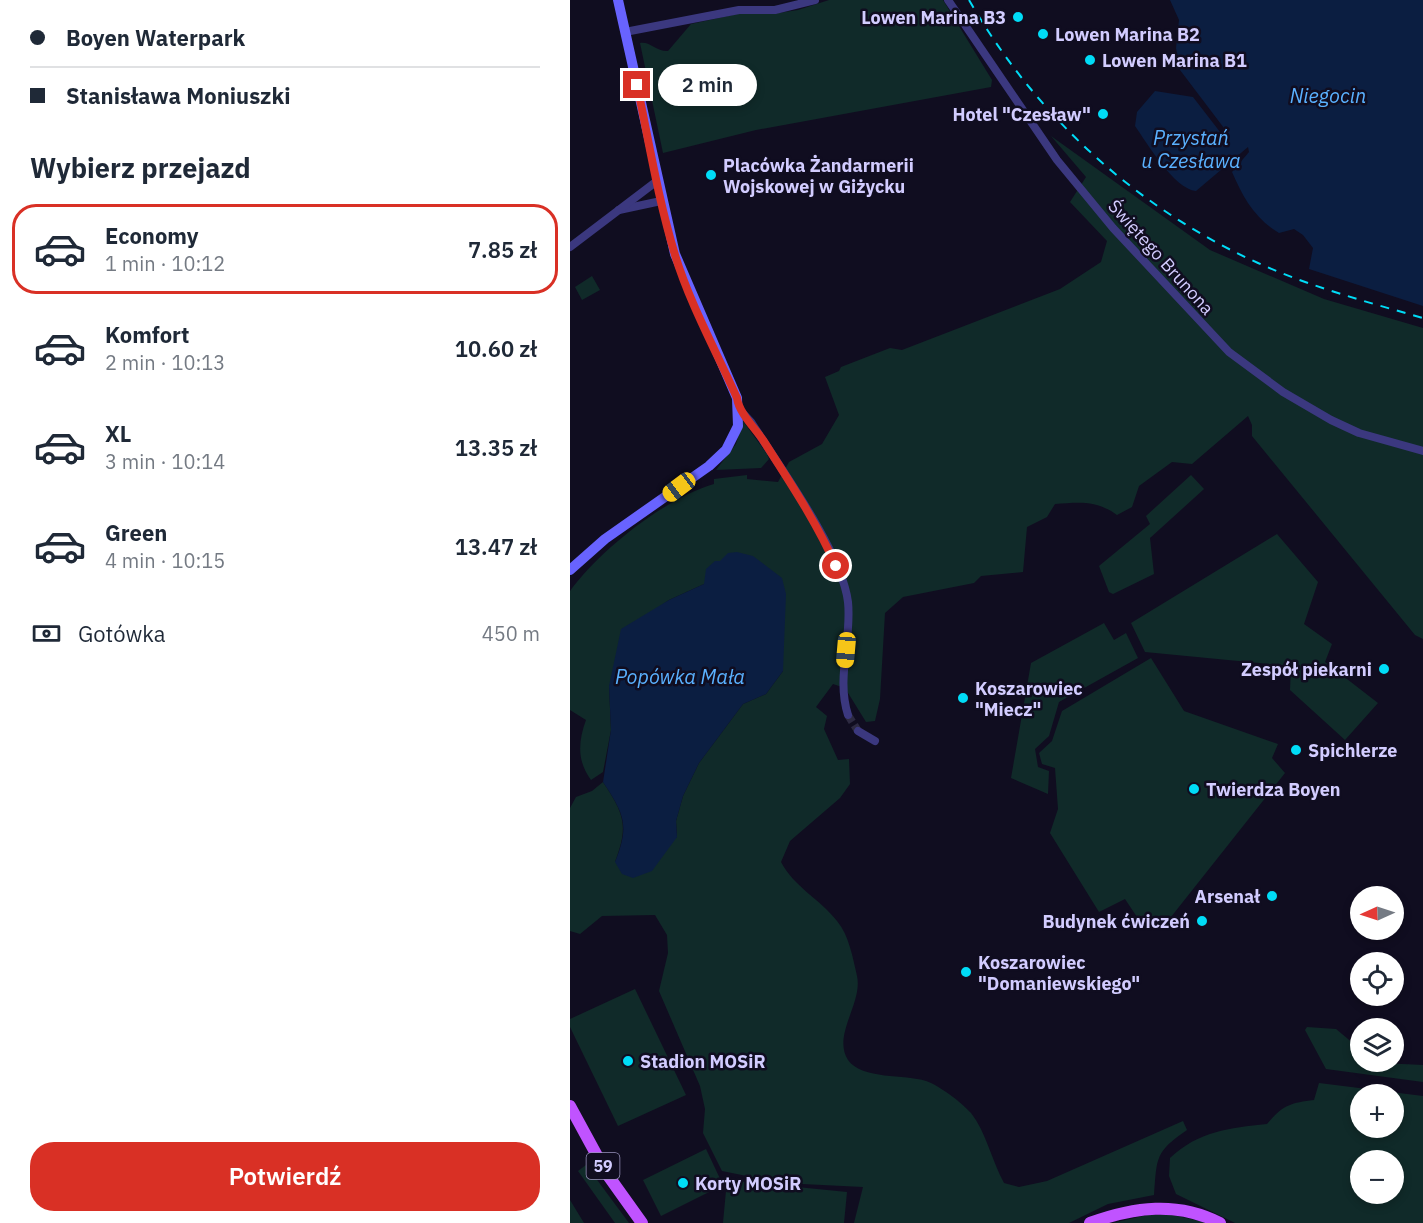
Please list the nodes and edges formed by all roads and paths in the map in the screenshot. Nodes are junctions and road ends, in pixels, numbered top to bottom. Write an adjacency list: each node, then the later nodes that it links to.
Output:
1 (618, 0): 4 (street)
2 (815, 0): 4 (street)
3 (948, 0): 10 (street, Świętego Brunona)
4 (625, 32): 5 (street)
5 (657, 181): 6 (street); 7 (street)
6 (661, 201): 7 (street); 9 (street)
7 (619, 210): 8 (street)
8 (570, 247)
9 (738, 408): 11 (street); 12 (street)
10 (1423, 451)
11 (570, 570)
12 (848, 715)
13 (858, 731): 14 (street)
14 (875, 741)
15 (570, 1106): 16 (main road, 59)
16 (642, 1223)
17 (1090, 1223): 18 (main road)
18 (1220, 1223)

